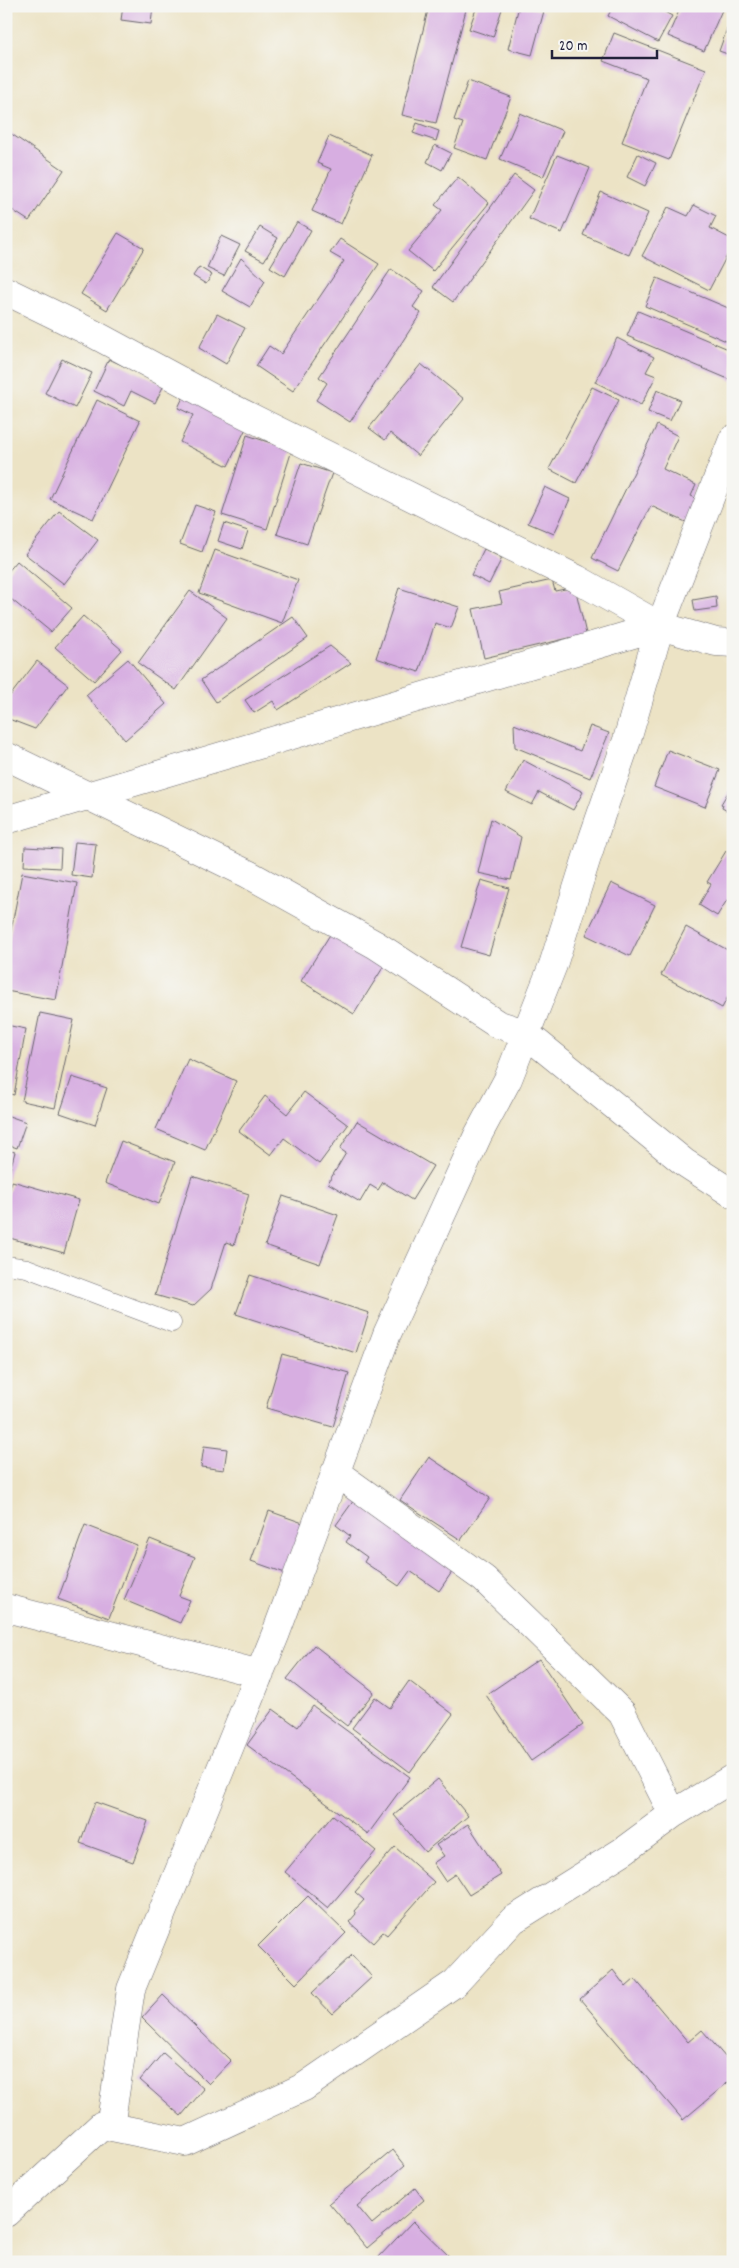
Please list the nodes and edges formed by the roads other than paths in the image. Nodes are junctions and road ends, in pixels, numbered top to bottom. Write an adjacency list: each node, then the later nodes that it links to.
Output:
1 (6, 291): 3 (street)
2 (733, 439): 3 (street)
3 (660, 626): 4 (street); 6 (street); 8 (street)
4 (733, 643)
5 (6, 756): 6 (street)
6 (91, 796): 7 (street); 8 (street)
7 (6, 820)
8 (525, 1033): 9 (street); 12 (street)
9 (733, 1194)
10 (6, 1265): 11 (lane)
11 (172, 1323)
12 (334, 1472): 14 (street); 16 (street)
13 (6, 1608): 14 (street)
14 (260, 1674): 17 (street)
15 (733, 1778): 16 (street)
16 (673, 1814): 18 (street)
17 (112, 2114)
18 (6, 2213)

